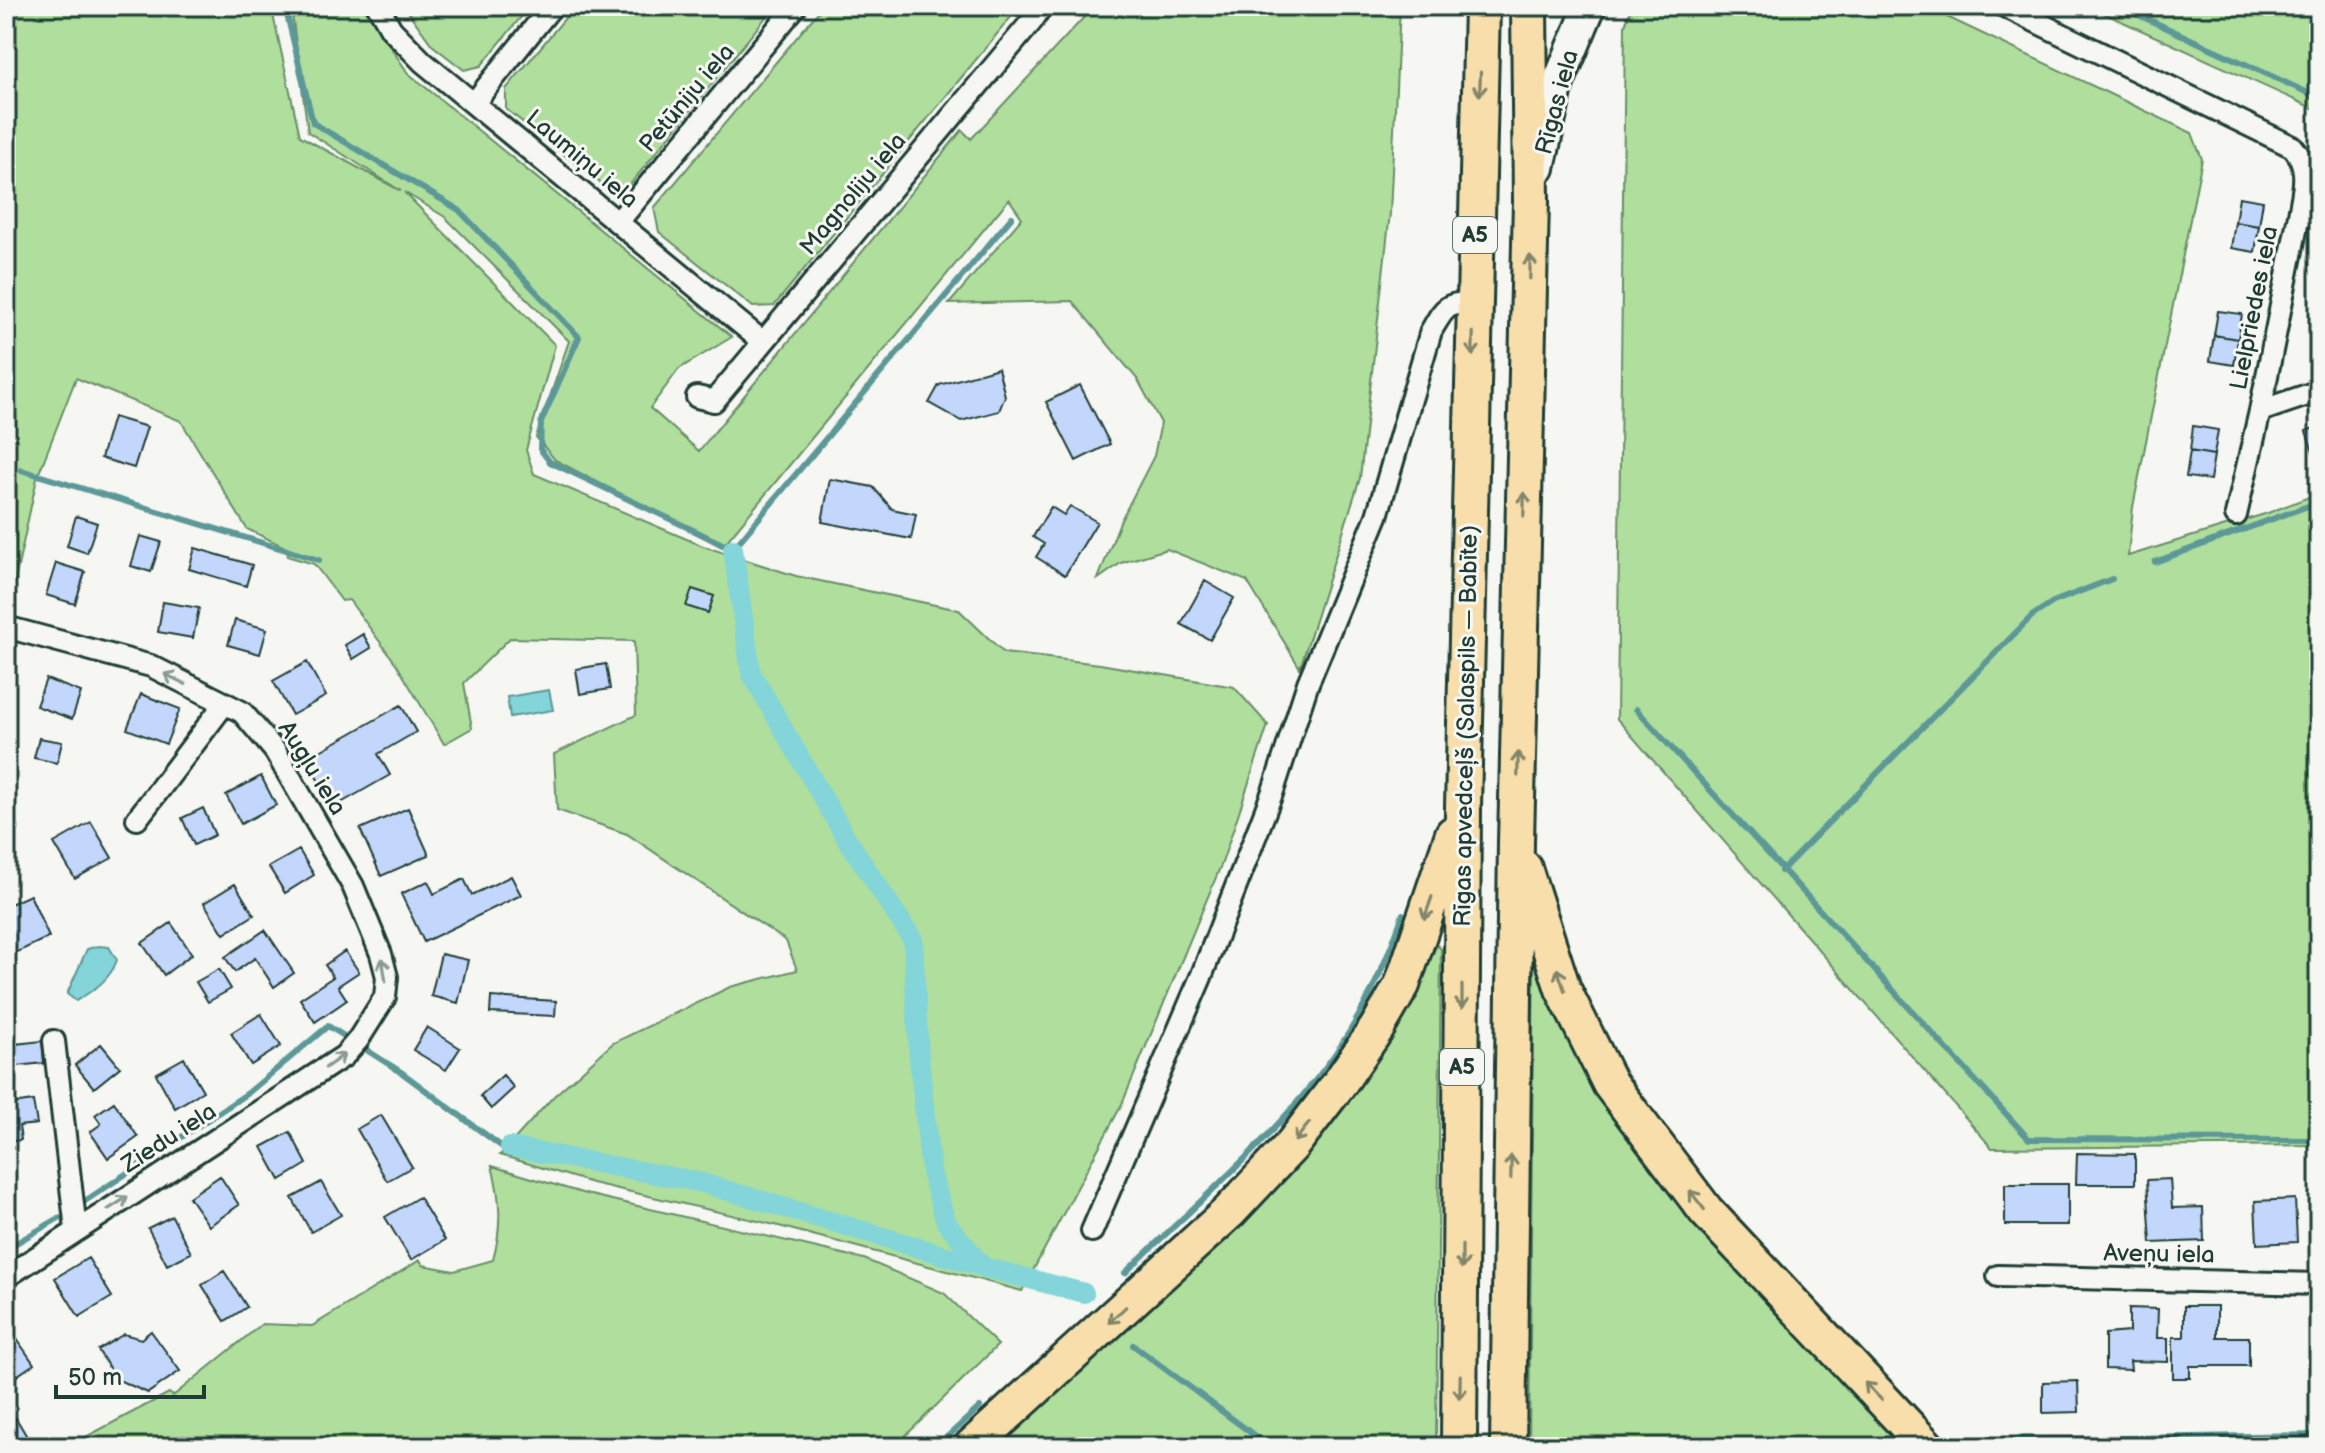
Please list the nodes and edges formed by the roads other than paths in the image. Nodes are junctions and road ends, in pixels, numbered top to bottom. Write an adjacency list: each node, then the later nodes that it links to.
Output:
1 (378, 6): 9 (street, Laumiņu iela)
2 (552, 6): 9 (street)
3 (796, 6): 12 (street, Petūniju iela)
4 (1042, 6): 14 (street, Magnoliju iela)
5 (1482, 6): 13 (highway, Rīgas apvedceļš (Salaspils — Babīte) / A5, one-way to 13)
6 (1529, 6): 10 (highway, A5)
7 (1590, 6): 10 (main road, Rīgas iela)
8 (2004, 6): 11 (street, Lielpriedes iela)
9 (474, 103): 12 (street, Laumiņu iela)
10 (1531, 201): 23 (highway, A5, one-way to 10)
11 (2309, 216): 17 (street, Lielpriedes iela)
12 (618, 222): 14 (street, Laumiņu iela)
13 (1473, 304): 21 (highway, Rīgas apvedceļš (Salaspils — Babīte) / A5, one-way to 21); 27 (street)
14 (763, 342): 16 (street, Magnoliju iela)
15 (2319, 391): 17 (street, Lielpriedes iela)
16 (697, 397)
17 (2260, 411): 18 (street, Lielpriedes iela)
18 (2236, 515)
19 (6, 627): 20 (street, Augļu iela, one-way to 19)
20 (225, 703): 22 (street); 24 (street, Augļu iela, one-way to 20)
21 (1463, 807): 31 (highway, one-way to 31); 32 (highway, Rīgas apvedceļš (Salaspils — Babīte) / A5, one-way to 32)
22 (137, 819)
23 (1516, 842): 33 (highway, A5, one-way to 23); 34 (highway, one-way to 23)
24 (358, 1040): 26 (street, Ziedu iela, one-way to 24)
25 (54, 1041): 26 (street)
26 (76, 1230): 29 (street, Ziedu iela)
27 (1092, 1231)
28 (1998, 1276): 30 (street, Aveņu iela)
29 (6, 1277)
30 (2319, 1284)
31 (971, 1447)
32 (1459, 1447)
33 (1508, 1447)
34 (1927, 1447)

